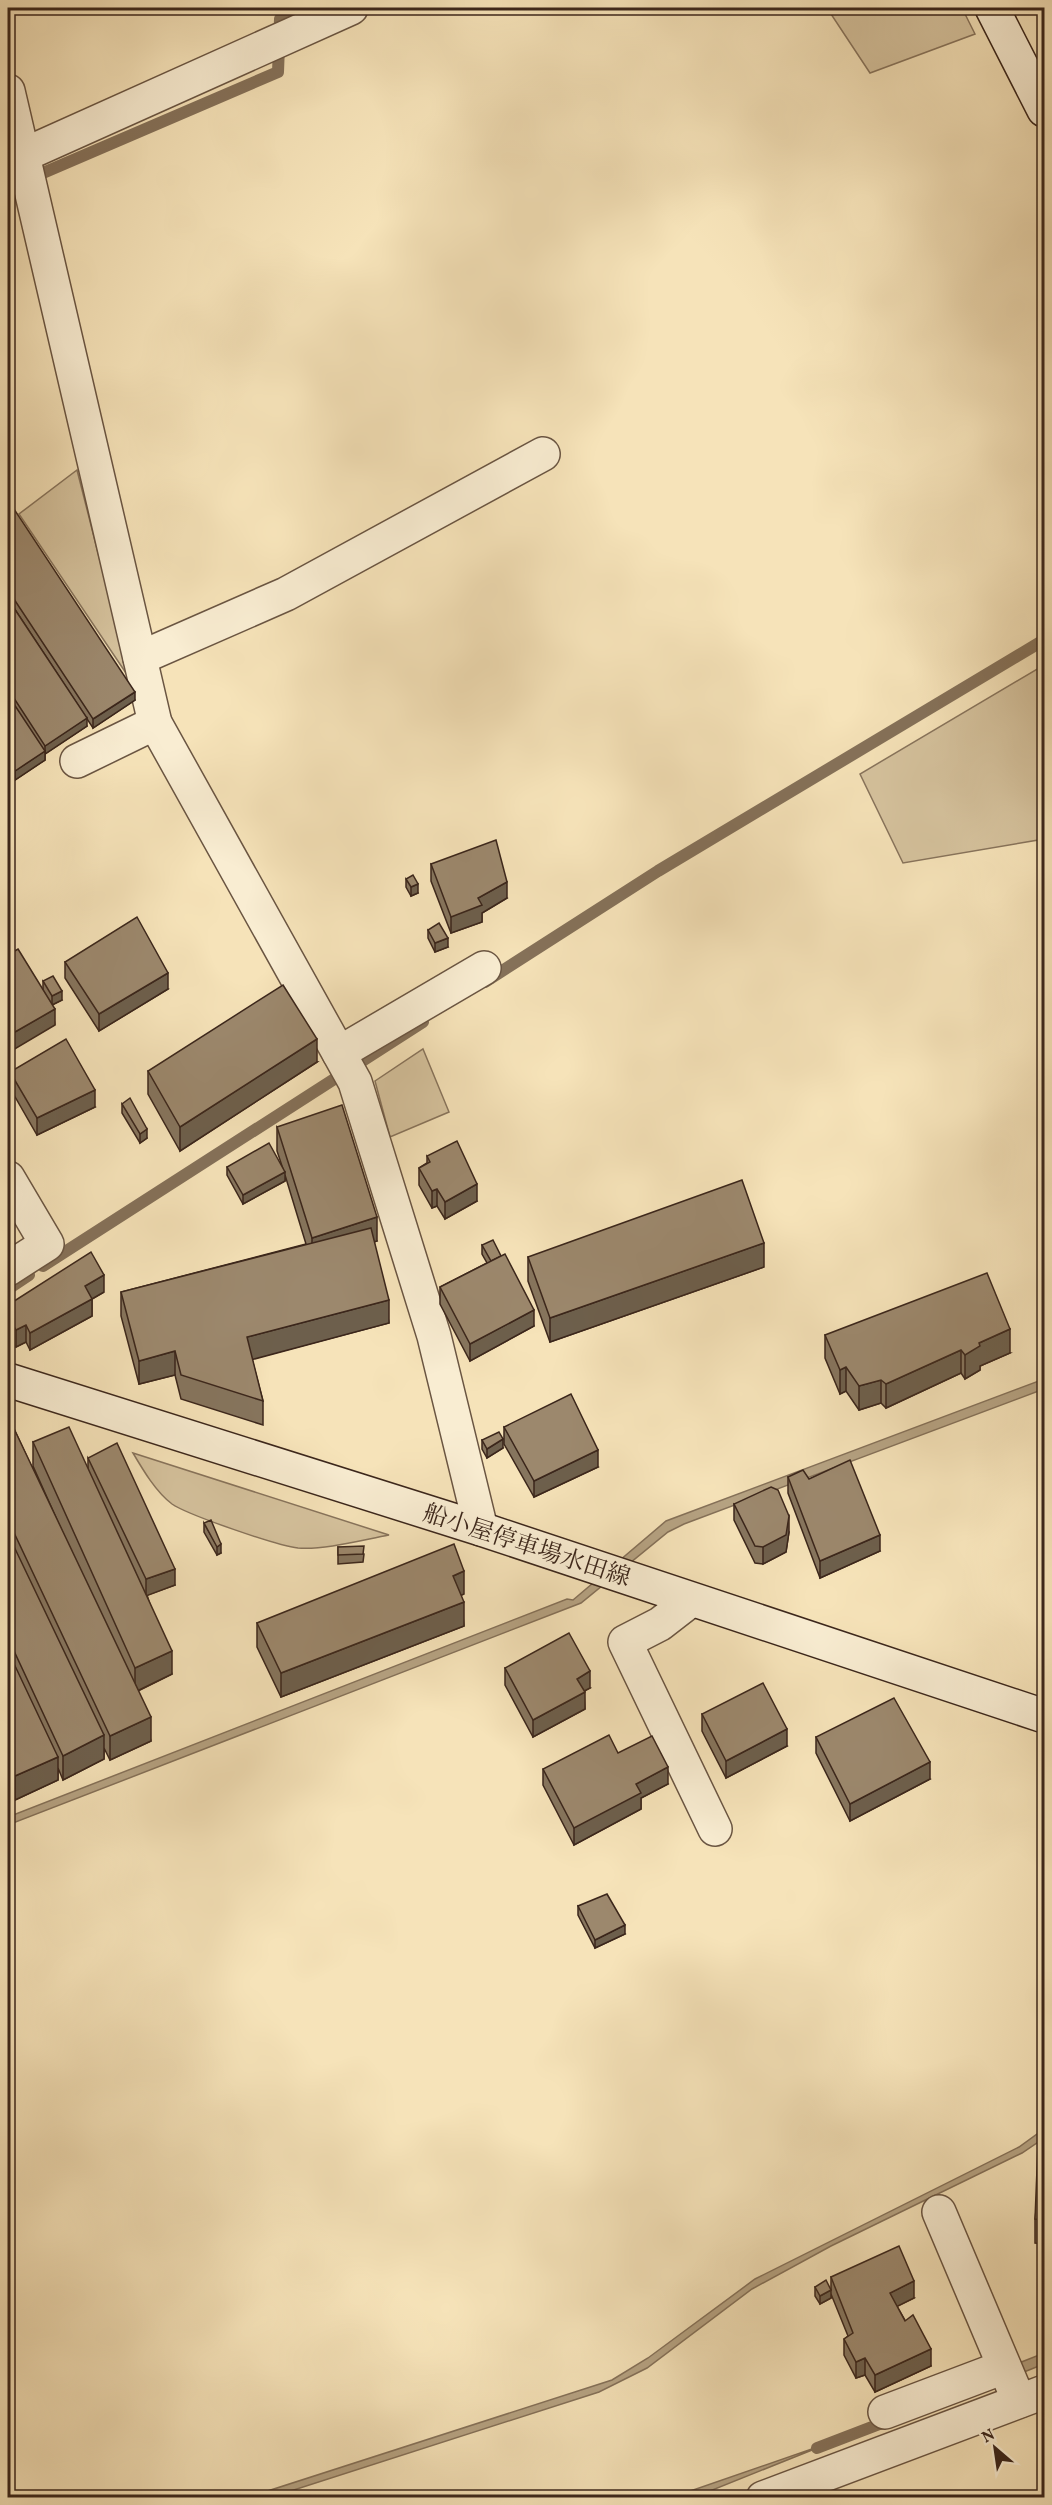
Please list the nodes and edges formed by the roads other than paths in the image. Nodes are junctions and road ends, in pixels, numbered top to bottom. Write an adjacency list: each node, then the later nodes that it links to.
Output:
1 (351, 8): 5 (street)
2 (992, 8): 4 (street)
3 (8, 91): 5 (street)
4 (1044, 110)
5 (15, 159): 7 (street)
6 (543, 454): 7 (street)
7 (141, 658): 8 (street)
8 (155, 723): 9 (street); 11 (street)
9 (76, 761)
10 (484, 968): 11 (street)
11 (339, 1053): 15 (street)
12 (8, 1178): 13 (street)
13 (8, 1269)
14 (8, 1380): 15 (street, 船小屋停車場水田線)
15 (481, 1529): 16 (street, 船小屋停車場水田線)
16 (691, 1600): 17 (street, 船小屋停車場水田線); 18 (street)
17 (1044, 1716)
18 (715, 1829)
19 (939, 2212): 20 (street)
20 (1004, 2367): 21 (street); 22 (street)
21 (1032, 2397): 23 (street)
22 (885, 2412)
23 (762, 2498)

